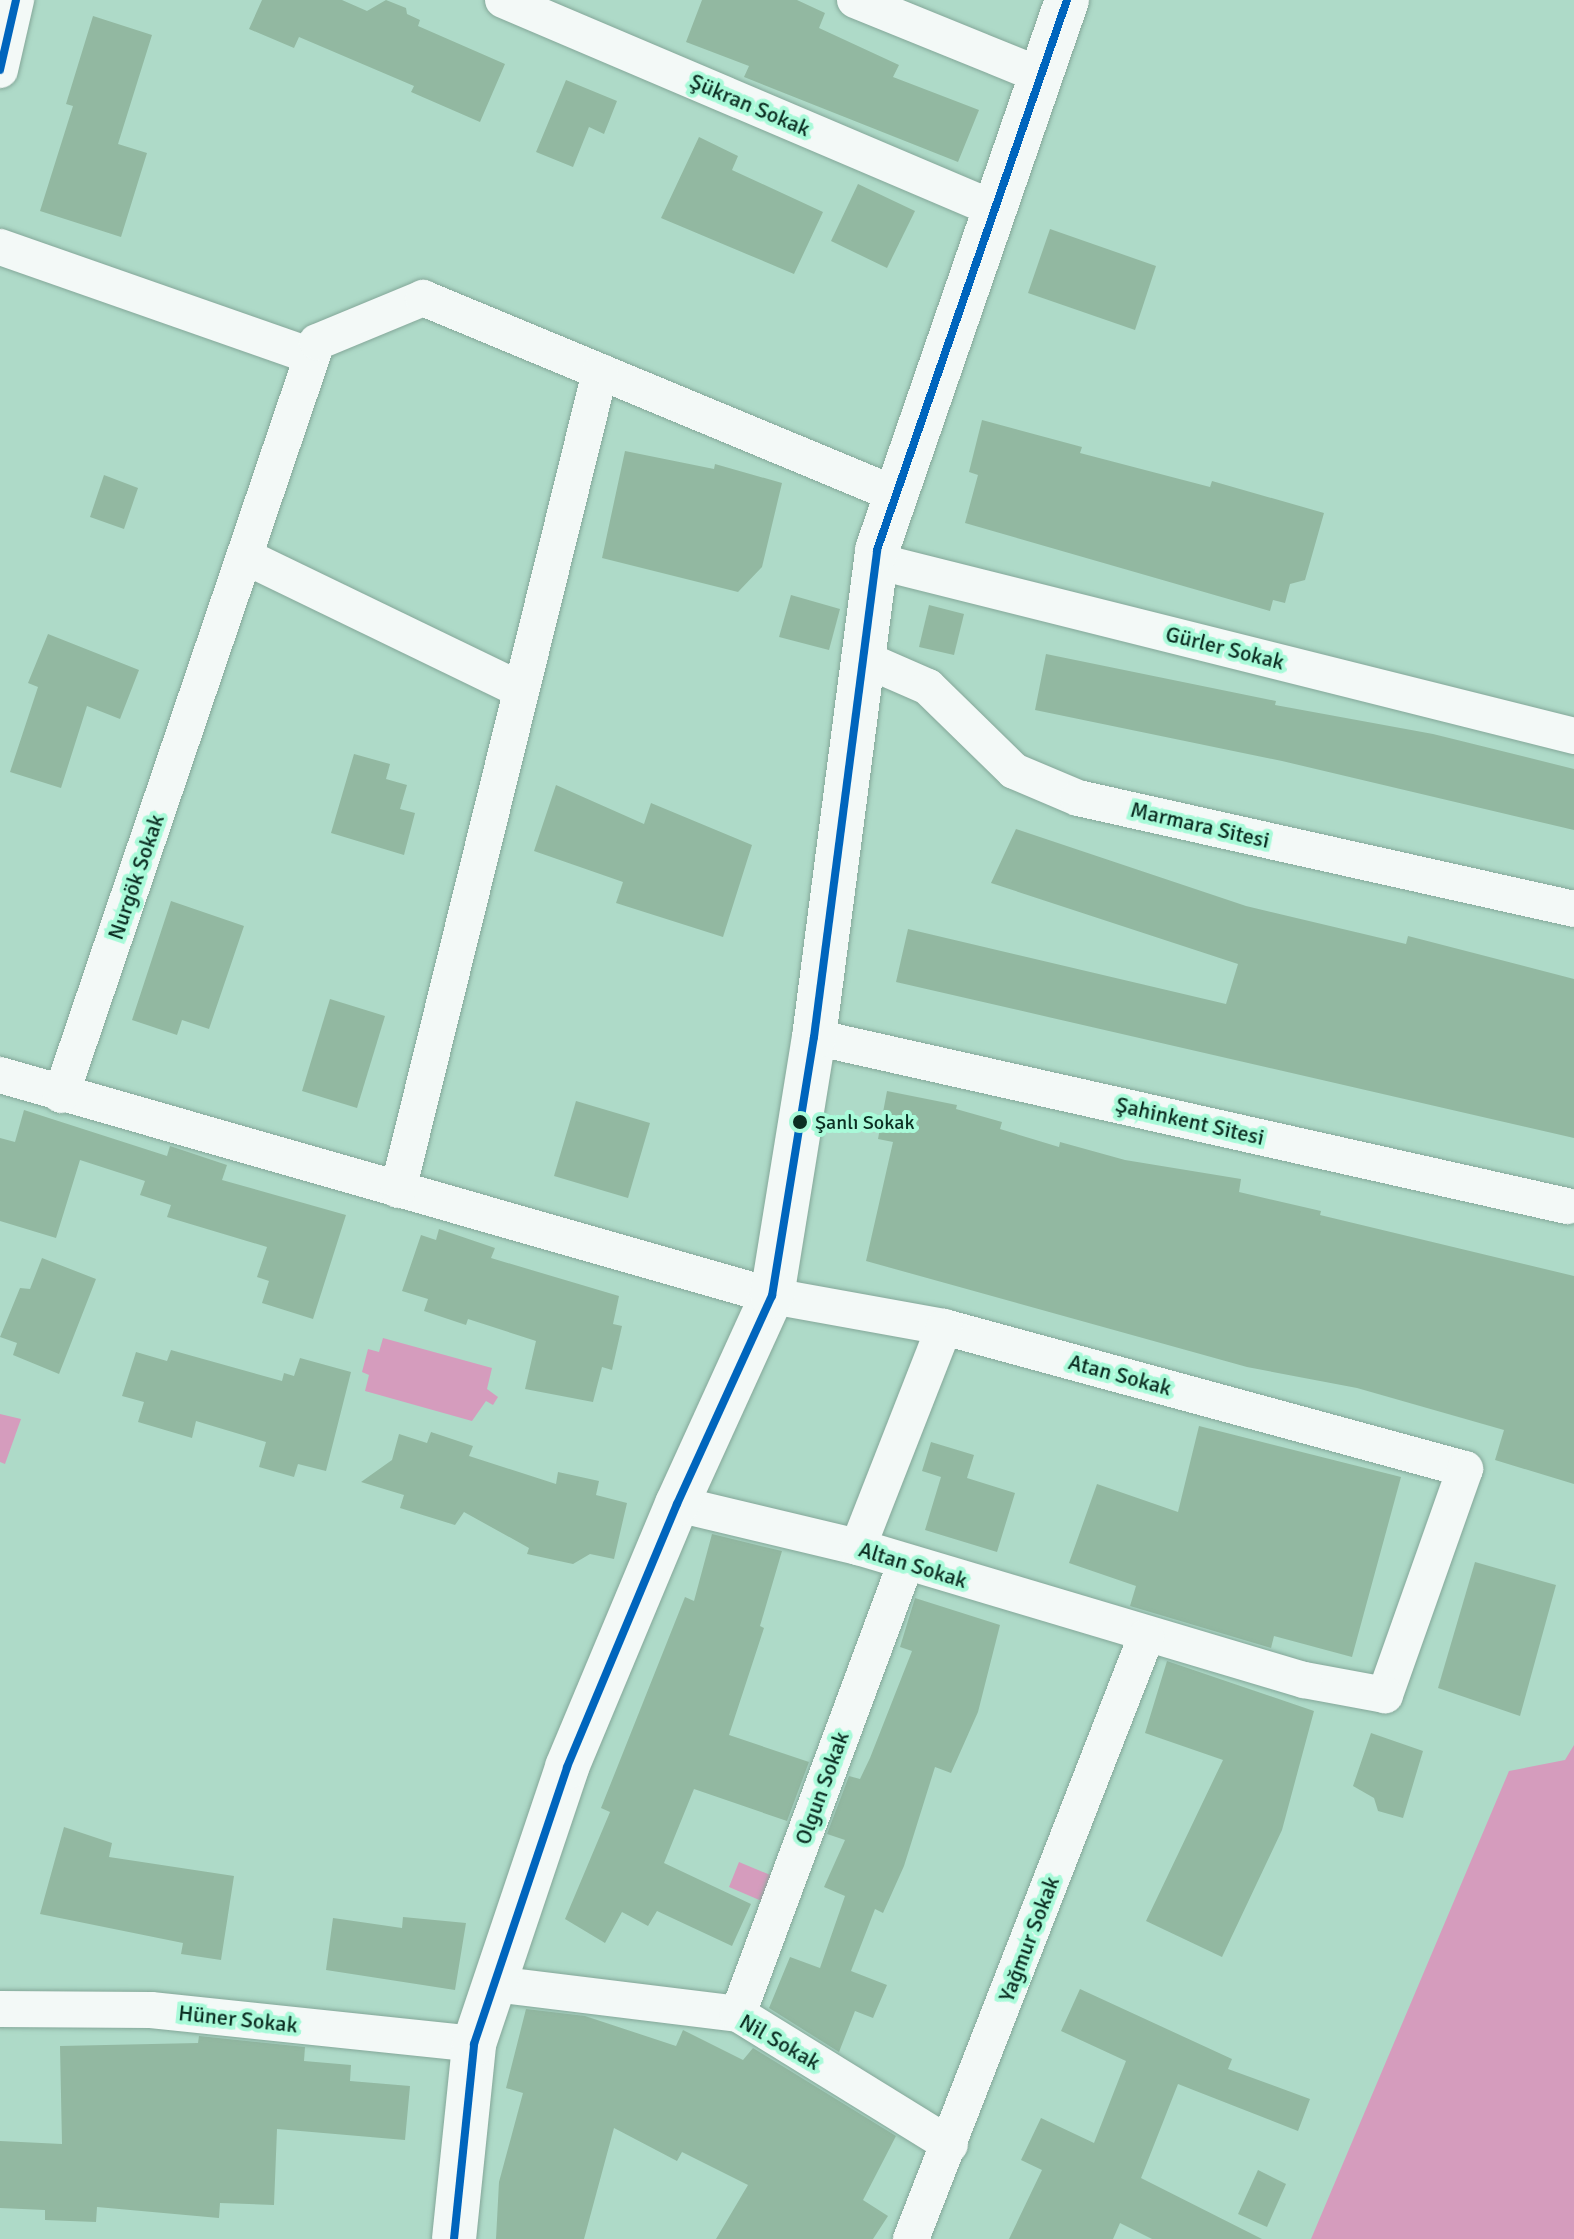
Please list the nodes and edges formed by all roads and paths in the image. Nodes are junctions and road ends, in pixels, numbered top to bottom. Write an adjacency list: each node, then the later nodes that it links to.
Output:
1 (16, 0): 5 (street)
2 (503, 0): 7 (street, Şükran Sokak)
3 (855, 0): 6 (street)
4 (1067, 0): 6 (main road)
5 (0, 70)
6 (1042, 76): 7 (main road)
7 (997, 210): 11 (main road)
8 (0, 247): 9 (street)
9 (312, 356): 10 (street); 13 (street, Nurgök Sokak)
10 (600, 372): 11 (street); 15 (street)
11 (897, 495): 12 (main road)
12 (877, 555): 14 (main road); 16 (street, Gürler Sokak)
13 (246, 557): 15 (street); 20 (street, Nurgök Sokak)
14 (864, 659): 17 (street, Marmara Sitesi); 18 (main road)
15 (519, 689): 21 (street)
16 (1574, 736)
17 (1574, 909)
18 (814, 1037): 22 (street, Şahinkent Sitesi); 23 (main road)
19 (0, 1075): 20 (street, Atan Sokak)
20 (61, 1095): 21 (street, Atan Sokak)
21 (398, 1190): 23 (street, Atan Sokak)
22 (1567, 1206)
23 (772, 1296): 24 (street, Atan Sokak); 26 (main road)
24 (944, 1327): 25 (street, Atan Sokak); 27 (street)
25 (1465, 1469): 29 (street, Altan Sokak)
26 (677, 1504): 27 (street, Altan Sokak); 30 (main road)
27 (858, 1547): 28 (street, Altan Sokak)
28 (906, 1562): 29 (street, Altan Sokak); 32 (street, Olgun Sokak)
29 (1146, 1637): 34 (street, Yağmur Sokak)
30 (495, 1984): 32 (street, Nil Sokak); 33 (main road)
31 (0, 2009): 33 (street, Hüner Sokak)
32 (738, 2014): 34 (street, Nil Sokak)
33 (474, 2044): 35 (main road)
34 (950, 2145): 36 (street, Yağmur Sokak)
35 (454, 2239)
36 (911, 2239)

